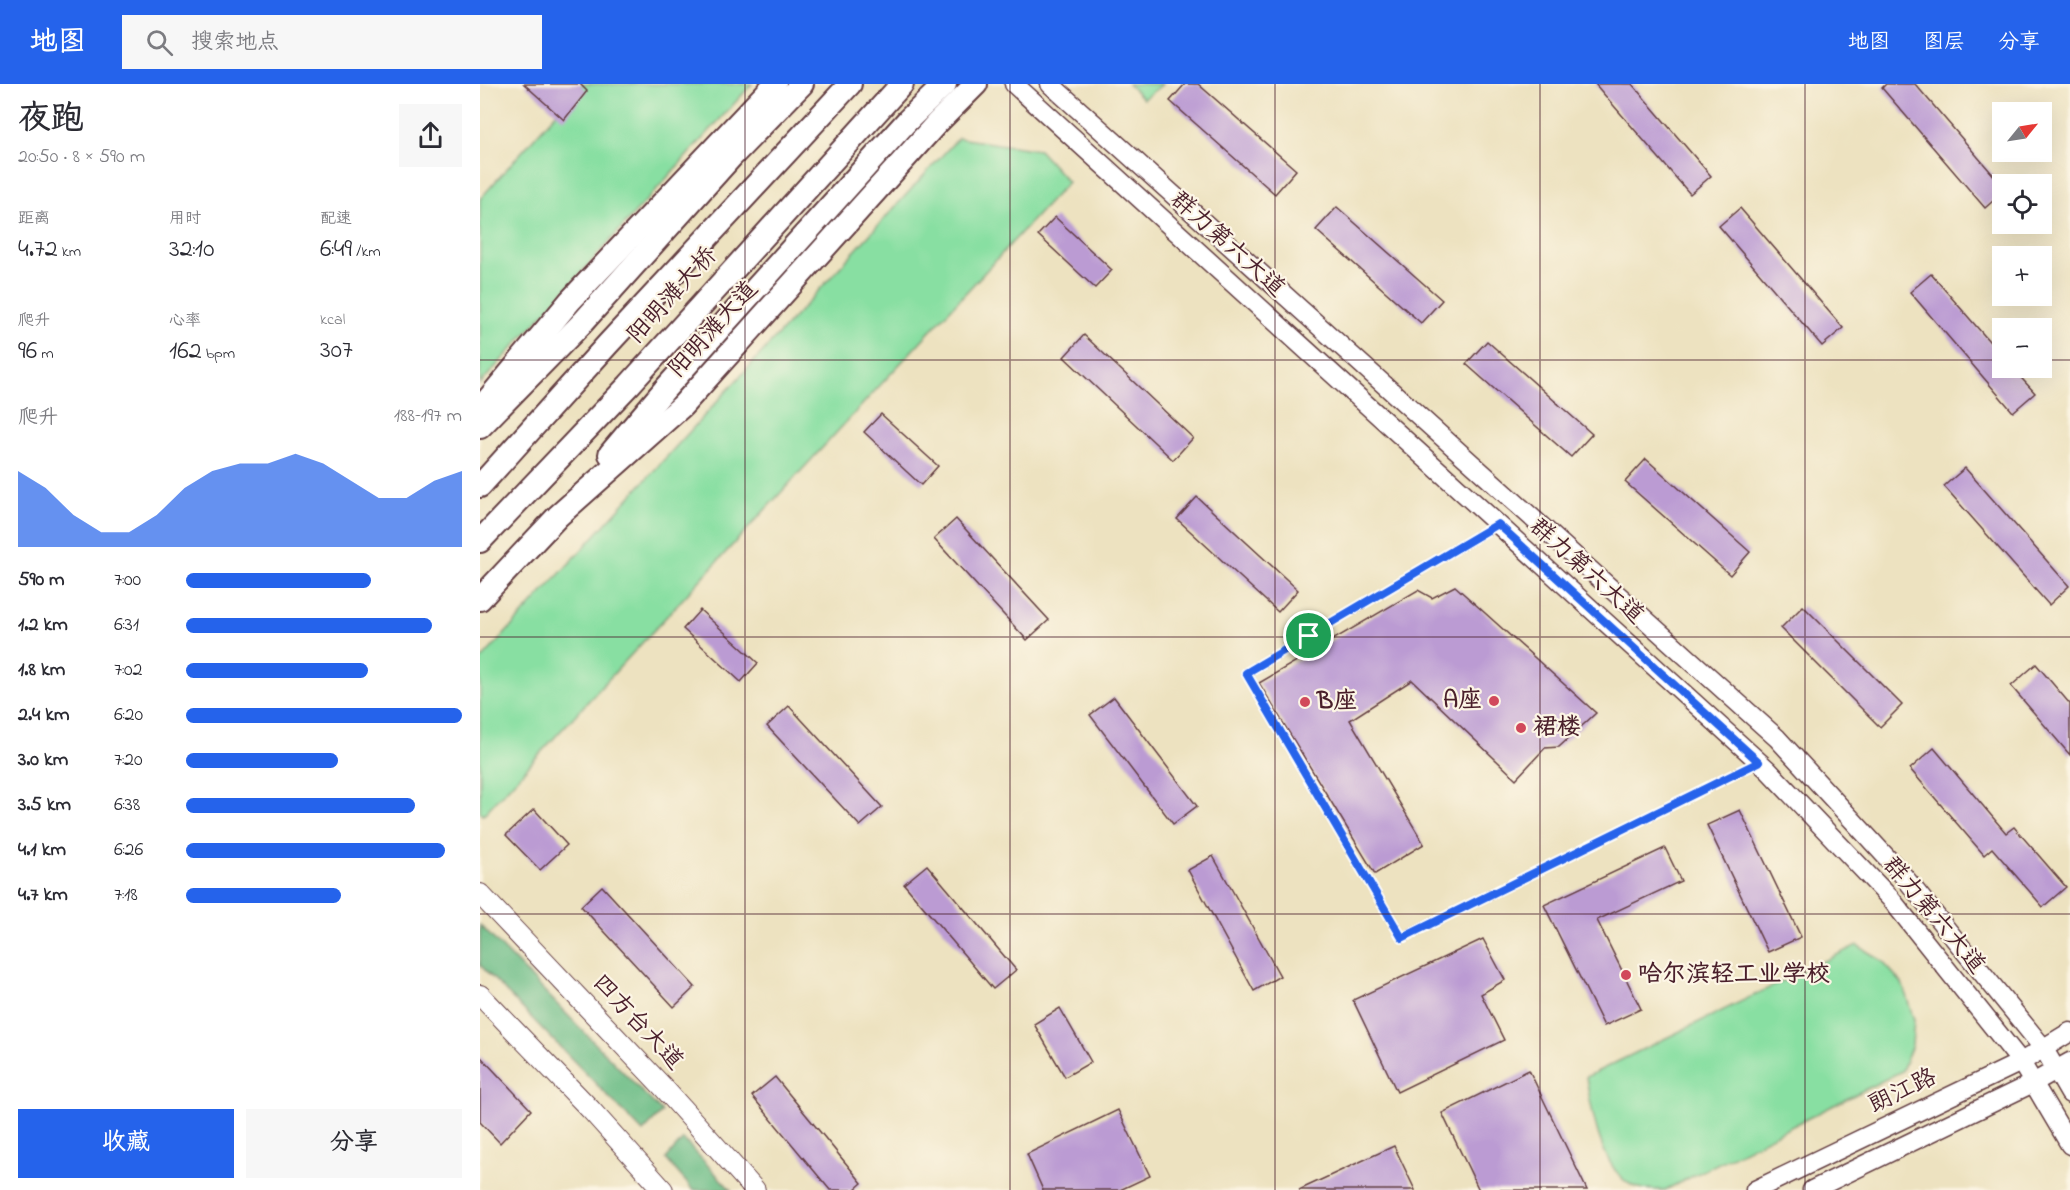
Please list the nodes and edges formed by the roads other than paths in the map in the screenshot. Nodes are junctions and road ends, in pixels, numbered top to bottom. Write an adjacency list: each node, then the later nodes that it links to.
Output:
1 (775, 84): 9 (highway)
2 (802, 84): 10 (highway)
3 (850, 84): 11 (highway, 阳明滩大桥)
4 (902, 84): 14 (highway, 阳明滩大桥)
5 (945, 84): 12 (highway)
6 (976, 84): 12 (highway, 阳明滩大道)
7 (1014, 84): 13 (main road, 群力第六大道)
8 (1050, 84): 20 (main road, 群力第六大道)
9 (480, 409)
10 (480, 427)
11 (480, 486)
12 (558, 516): 15 (highway, 阳明滩大道)
13 (1498, 524): 16 (main road, 群力第六大道); 16 (lane)
14 (480, 541)
15 (480, 598)
16 (1759, 762): 21 (main road, 群力第六大道)
17 (480, 894): 27 (main road, 四方台大道)
18 (480, 995): 26 (main road)
19 (2070, 1032): 20 (main road, 朗江路)
20 (2044, 1049): 21 (main road, 朗江路); 22 (main road, 群力第六大道)
21 (2021, 1062): 23 (main road, 群力第六大道); 28 (main road, 朗江路)
22 (2063, 1066): 23 (main road, 朗江路); 24 (main road, 群力第六大道)
23 (2033, 1083): 25 (main road, 群力第六大道); 29 (main road, 朗江路)
24 (2070, 1094)
25 (2070, 1145)
26 (663, 1190)
27 (755, 1190)
28 (1755, 1190)
29 (1812, 1190)

